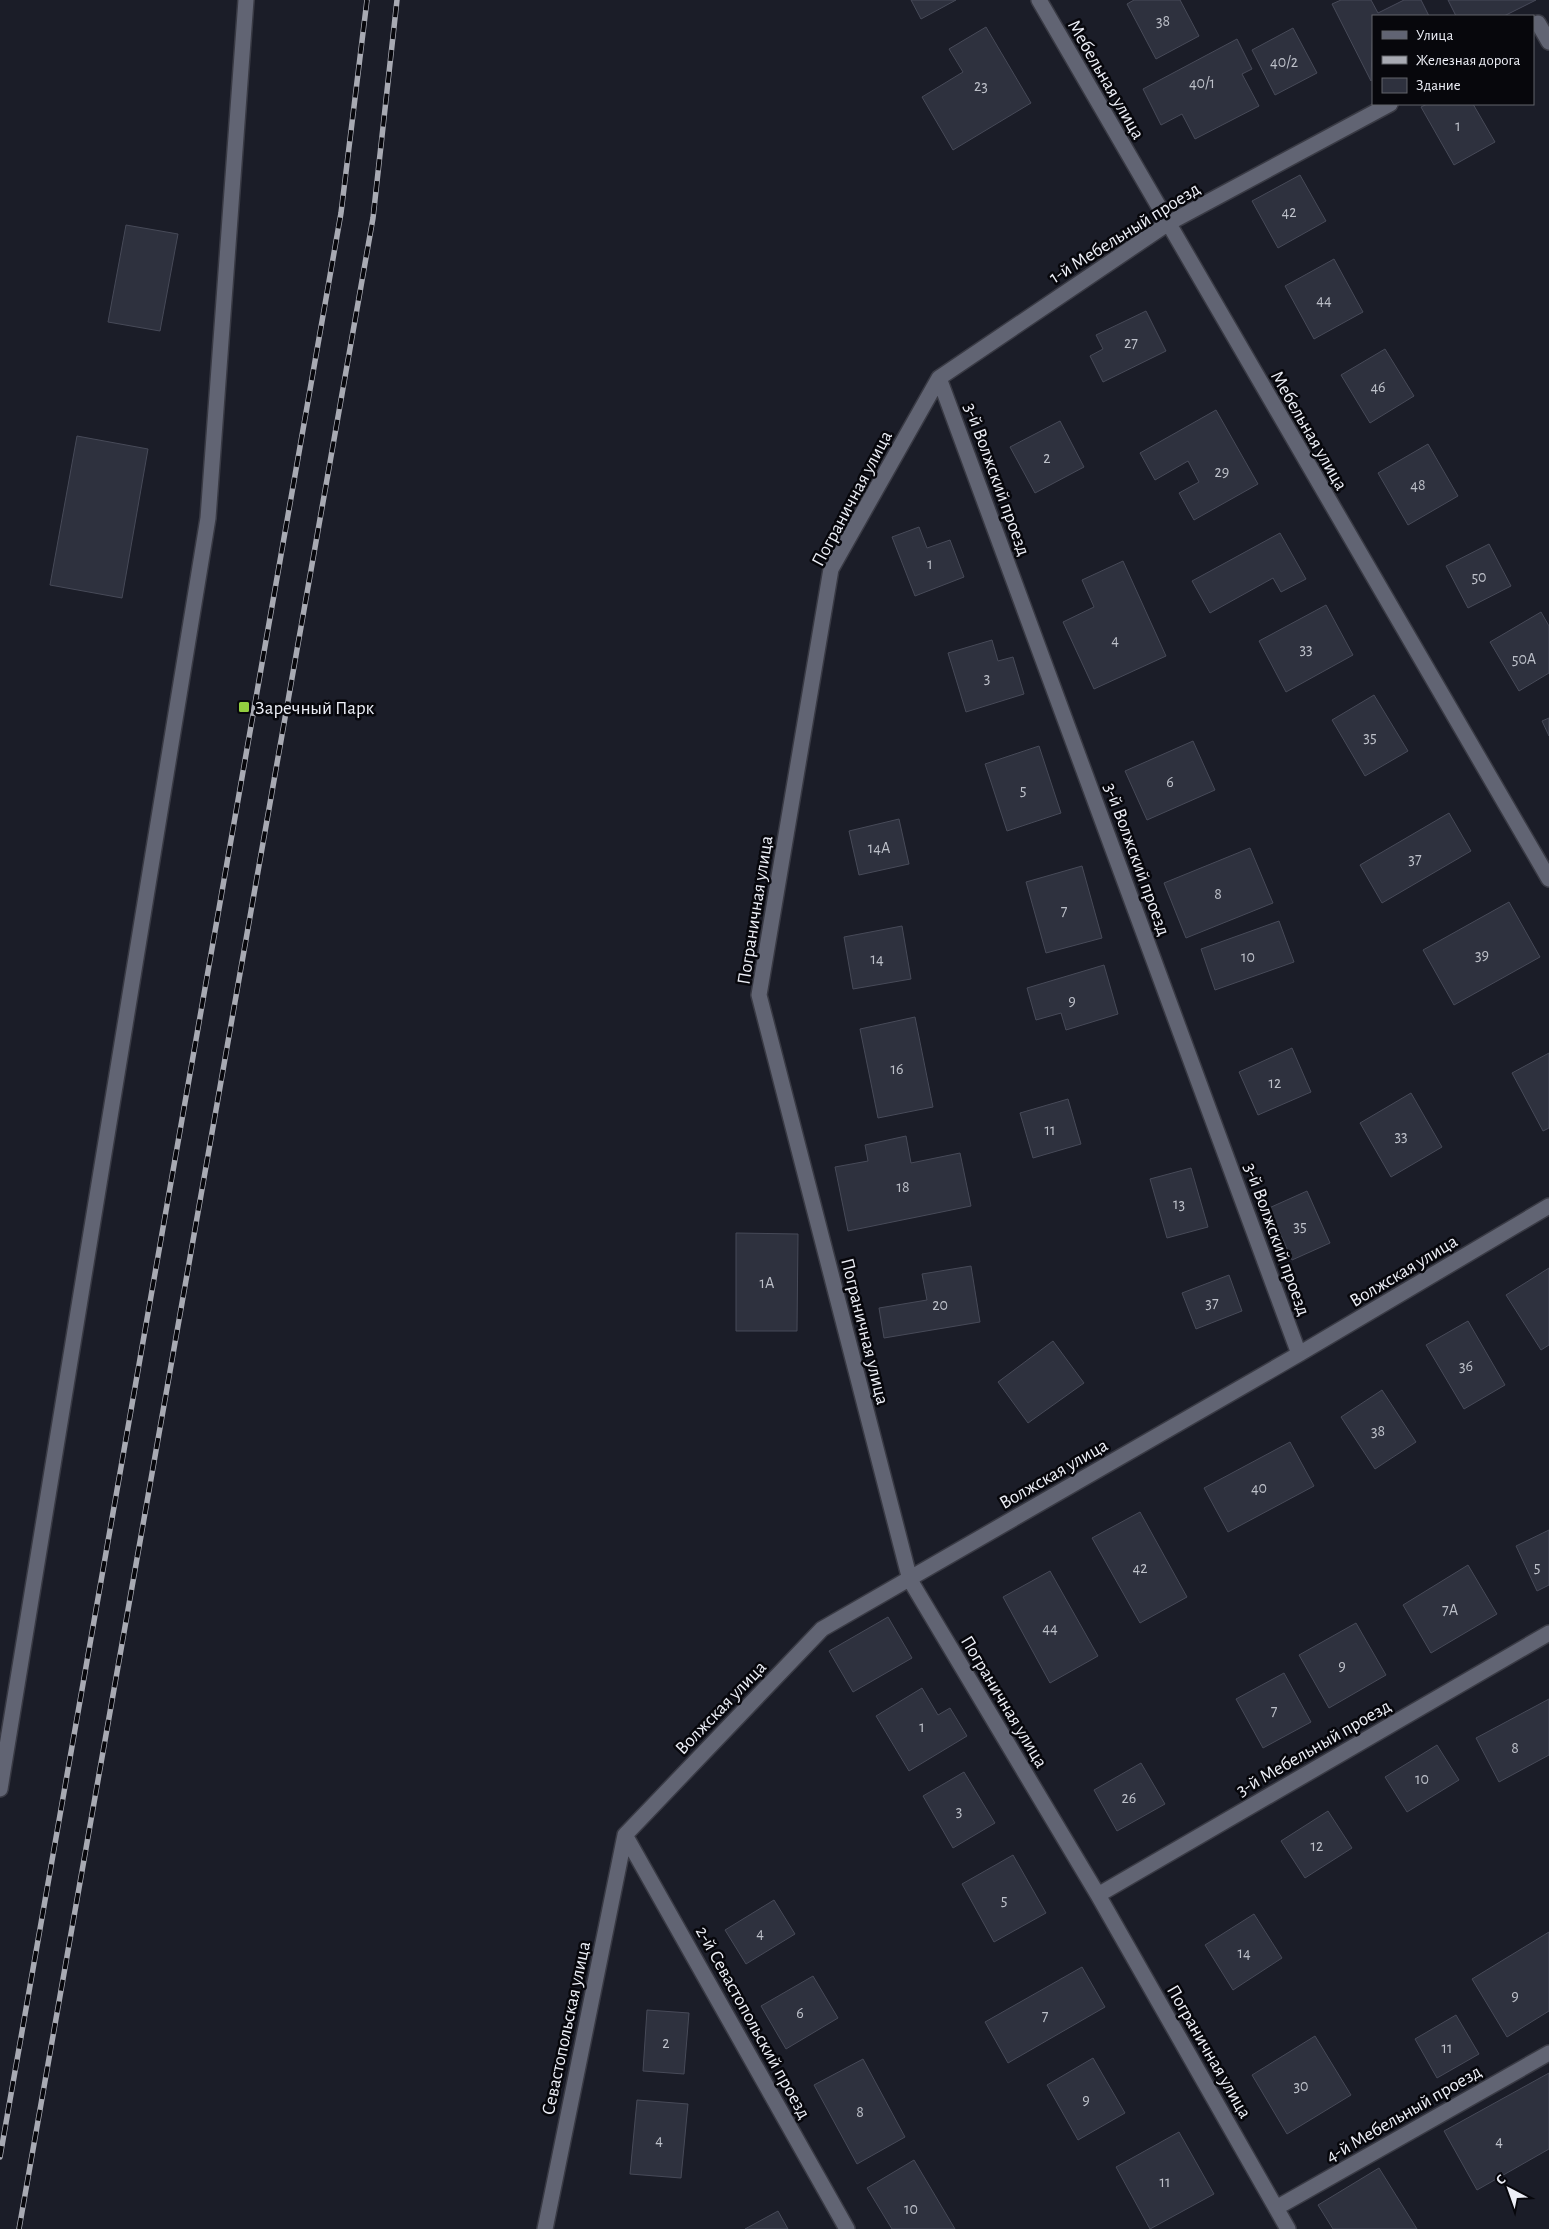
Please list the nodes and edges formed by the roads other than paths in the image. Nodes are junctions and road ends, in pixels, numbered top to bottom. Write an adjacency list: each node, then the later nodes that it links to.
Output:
1 (246, 0): 13 (street)
2 (1038, 0): 6 (street, Мебельная улица)
3 (1540, 22): 4 (street)
4 (1549, 42)
5 (1388, 105): 6 (street, 1-й Мебельный проезд)
6 (1167, 224): 7 (street, 1-й Мебельный проезд); 8 (street, Мебельная улица)
7 (939, 378): 10 (street, 3-й Волжский проезд); 11 (street, Пограничная улица)
8 (1549, 878)
9 (1549, 1206): 10 (street, Волжская улица)
10 (1299, 1354): 11 (street, Волжская улица)
11 (910, 1580): 14 (street, Волжская улица); 15 (street, Пограничная улица)
12 (1549, 1633): 15 (street, 3-й Мебельный проезд)
13 (0, 1789)
14 (625, 1835): 18 (street, Севастопольская улица); 19 (street, 2-й Севастопольский проезд)
15 (1098, 1895): 17 (street, Пограничная улица)
16 (1549, 2053): 17 (street, 4-й Мебельный проезд)
17 (1276, 2208): 20 (street, Пограничная улица)
18 (545, 2229)
19 (847, 2229)
20 (1288, 2229)

